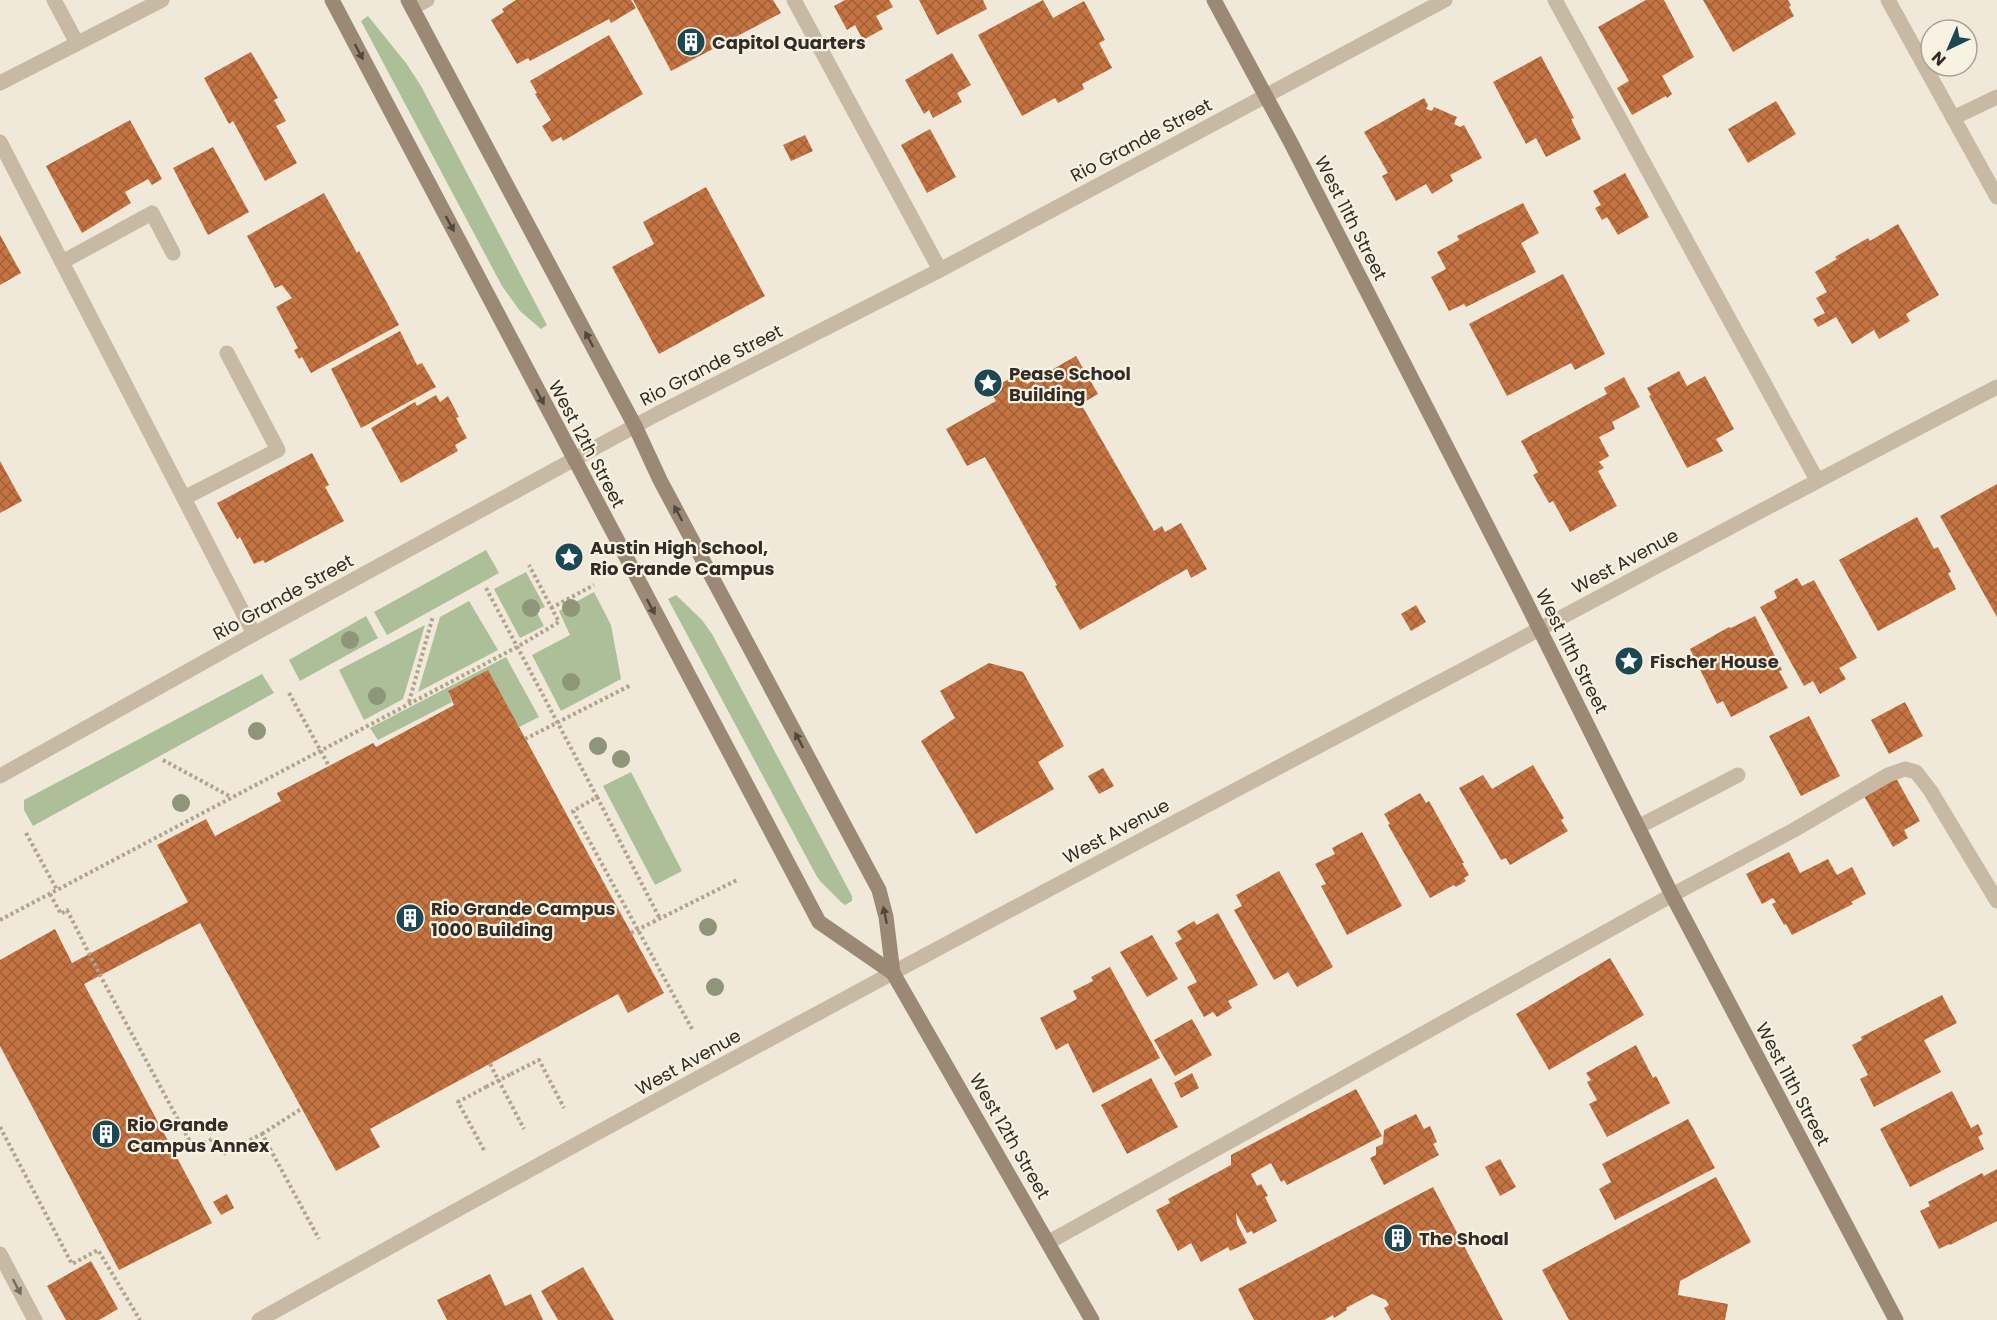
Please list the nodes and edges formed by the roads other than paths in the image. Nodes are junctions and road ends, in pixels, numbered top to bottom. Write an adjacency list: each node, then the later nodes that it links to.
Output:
1 (54, 0): 11 (street)
2 (162, 0): 11 (street)
3 (332, 0): 24 (main road, West 12th Street, one-way to 24)
4 (427, 0): 10 (street)
5 (794, 0): 20 (street)
6 (1214, 0): 13 (main road, West 11th Street)
7 (1445, 0): 13 (street, Rio Grande Street)
8 (1555, 0): 25 (street)
9 (1888, 0): 15 (street)
10 (410, 4): 23 (main road, West 12th Street, one-way to 10)
11 (77, 43): 12 (street)
12 (0, 83)
13 (1265, 96): 20 (street, Rio Grande Street); 27 (main road, West 11th Street)
14 (1997, 97): 15 (street)
15 (1953, 118): 17 (street)
16 (0, 142): 19 (street)
17 (1997, 197)
18 (173, 253): 19 (street)
19 (62, 262): 26 (street)
20 (940, 270): 23 (street, Rio Grande Street)
21 (227, 353): 26 (street)
22 (1997, 387): 25 (street, West Avenue)
23 (635, 426): 24 (street, Rio Grande Street); 34 (main road, West 12th Street, one-way to 23)
24 (574, 461): 28 (street, Rio Grande Street); 34 (main road, West 12th Street, one-way to 34)
25 (1817, 480): 27 (street, West Avenue)
26 (184, 498): 28 (street)
27 (1539, 629): 31 (main road, West 11th Street); 34 (street, West Avenue)
28 (254, 634): 30 (street, Rio Grande Street)
29 (1738, 775): 31 (street)
30 (0, 776)
31 (1638, 827): 32 (main road, West 11th Street)
32 (1672, 895): 33 (street); 35 (street); 40 (main road, West 11th Street)
33 (1997, 901)
34 (893, 973): 35 (main road, West 12th Street); 38 (street, West Avenue)
35 (1049, 1242): 39 (main road, West 12th Street)
36 (0, 1254): 37 (street, one-way to 37)
37 (35, 1320)
38 (260, 1320)
39 (1092, 1320)
40 (1896, 1320)

